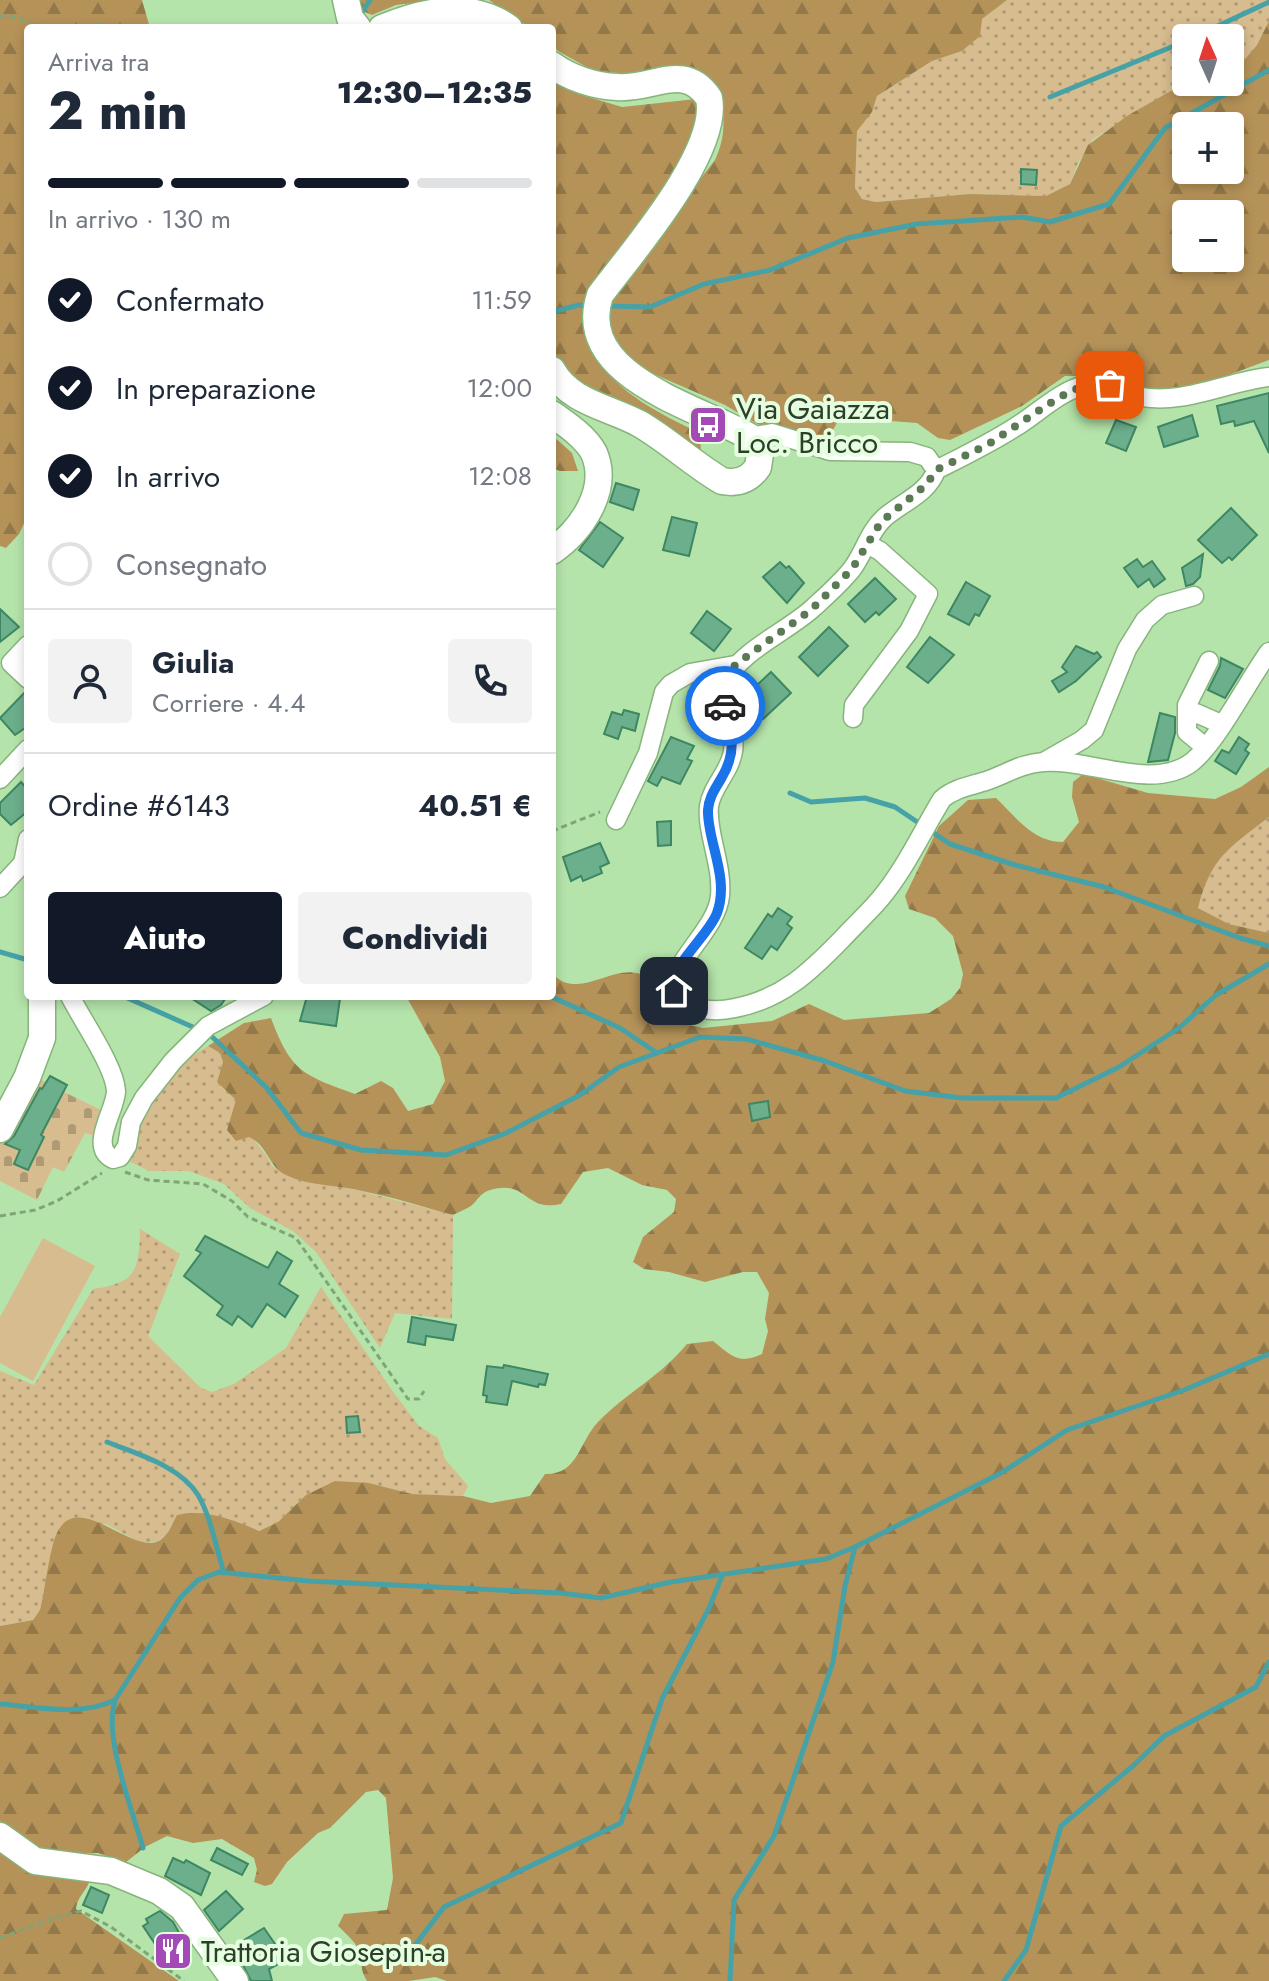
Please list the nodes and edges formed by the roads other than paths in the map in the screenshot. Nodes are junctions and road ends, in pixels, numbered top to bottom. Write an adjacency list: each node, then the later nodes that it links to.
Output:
1 (346, 0): 2 (main road)
2 (355, 24)
3 (392, 24): 4 (main road)
4 (503, 24)
5 (556, 68): 9 (main road)
6 (556, 377): 9 (main road)
7 (1269, 377): 10 (street)
8 (556, 417): 12 (main road)
9 (750, 437): 10 (street)
10 (936, 470): 11 (street)
11 (867, 544): 17 (street); 20 (street)
12 (556, 548)
13 (1194, 596): 25 (street)
14 (24, 649): 18 (street)
15 (1269, 652): 22 (street)
16 (1209, 661): 21 (street)
17 (735, 665): 25 (street); 27 (street)
18 (21, 672): 19 (street)
19 (0, 679)
20 (853, 718)
21 (1187, 719): 22 (street); 23 (street)
22 (1221, 724): 23 (street)
23 (1205, 747): 25 (street)
24 (24, 753): 26 (street)
25 (1045, 762)
26 (0, 779)
27 (616, 820)
28 (24, 858): 29 (street)
29 (0, 888)
30 (42, 1000): 33 (main road)
31 (72, 1000): 32 (street)
32 (257, 1000)
33 (0, 1129)
34 (0, 1836): 35 (main road)
35 (235, 1981)

